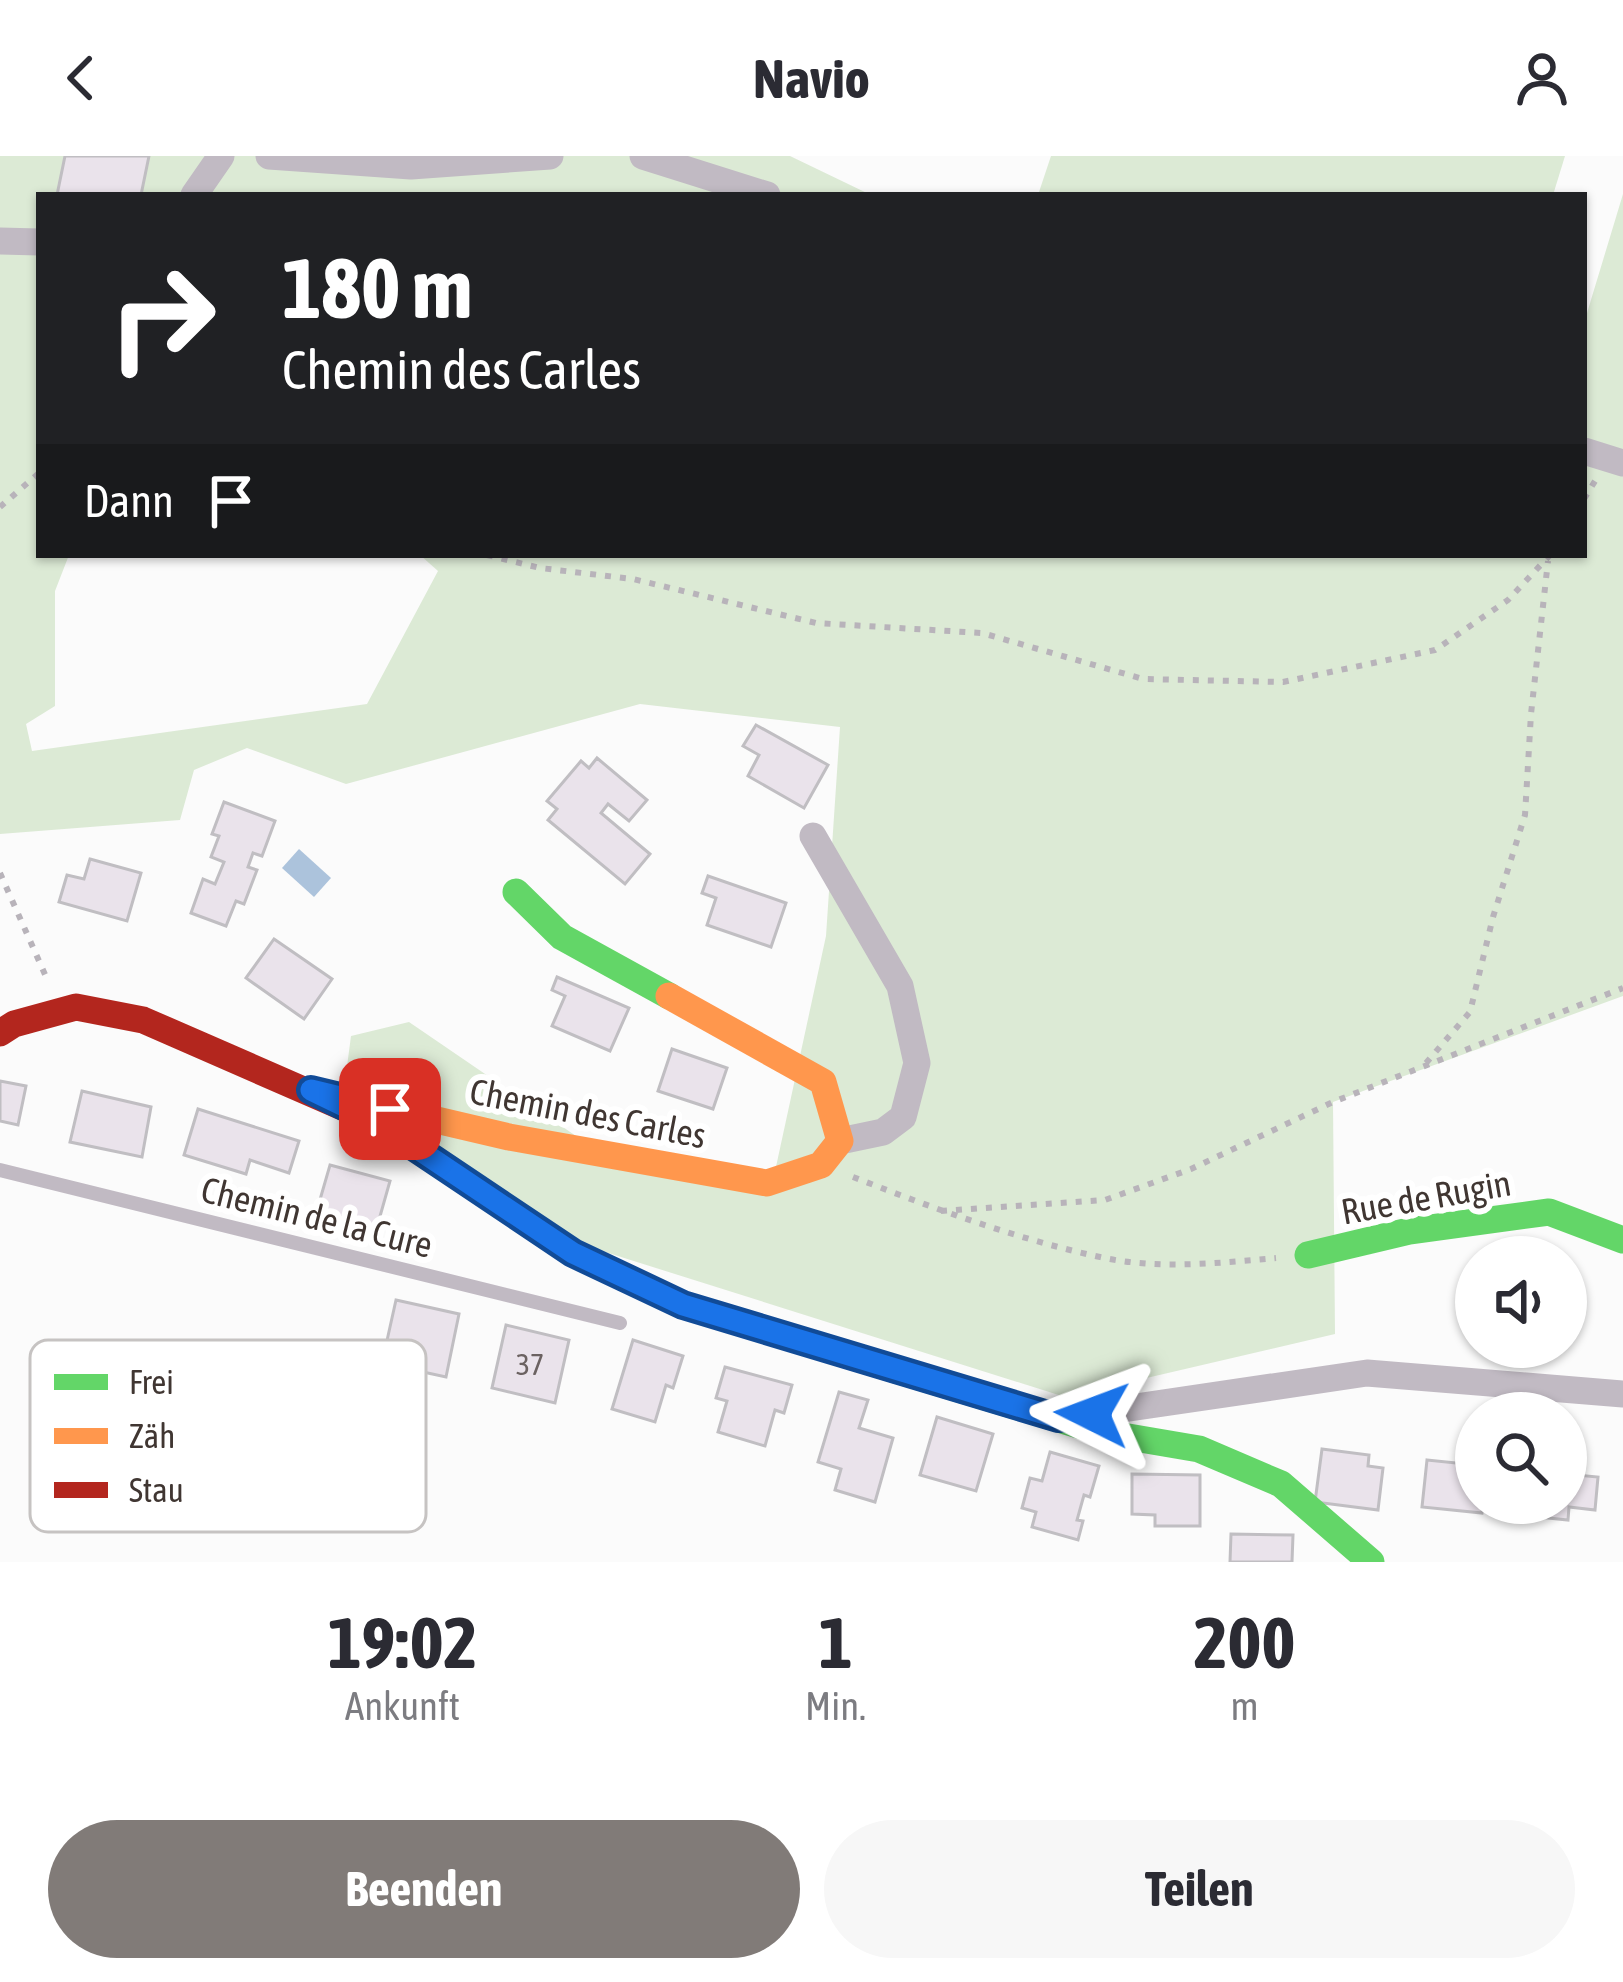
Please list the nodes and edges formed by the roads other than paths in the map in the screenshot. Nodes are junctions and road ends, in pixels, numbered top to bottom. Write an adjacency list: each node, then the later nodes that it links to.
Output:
1 (220, 156): 5 (street)
2 (268, 156): 3 (street)
3 (550, 156)
4 (643, 156): 6 (street)
5 (196, 192)
6 (757, 192)
7 (0, 241): 8 (street)
8 (36, 242)
9 (1587, 452): 10 (street)
10 (1623, 463)
11 (813, 836): 15 (street)
12 (516, 892): 15 (street)
13 (0, 1033): 14 (street)
14 (311, 1090): 15 (street, Chemin des Carles); 21 (street)
15 (839, 1141)
16 (0, 1170): 19 (lane, Chemin de la Cure)
17 (1623, 1240): 18 (street, Rue de Rugin)
18 (1308, 1256)
19 (620, 1323)
20 (1623, 1394): 21 (street)
21 (1058, 1418): 22 (street)
22 (1371, 1562)

